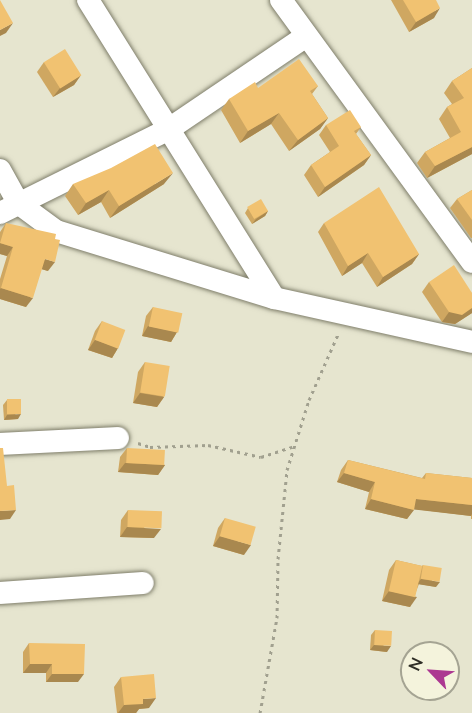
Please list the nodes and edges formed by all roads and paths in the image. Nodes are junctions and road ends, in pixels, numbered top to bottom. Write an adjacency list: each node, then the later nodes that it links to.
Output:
1 (88, 0): 4 (street)
2 (282, 0): 3 (street)
3 (305, 37): 4 (street); 7 (street)
4 (169, 129): 6 (street); 8 (street)
5 (0, 170): 6 (street)
6 (9, 208): 8 (street)
7 (472, 262)
8 (274, 298): 9 (street)
9 (345, 316): 10 (street); 13 (path)
10 (472, 342)
11 (118, 438): 12 (street); 13 (path)
12 (0, 444)
13 (294, 446): 16 (path)
14 (143, 583): 15 (street)
15 (0, 593)
16 (260, 713)

